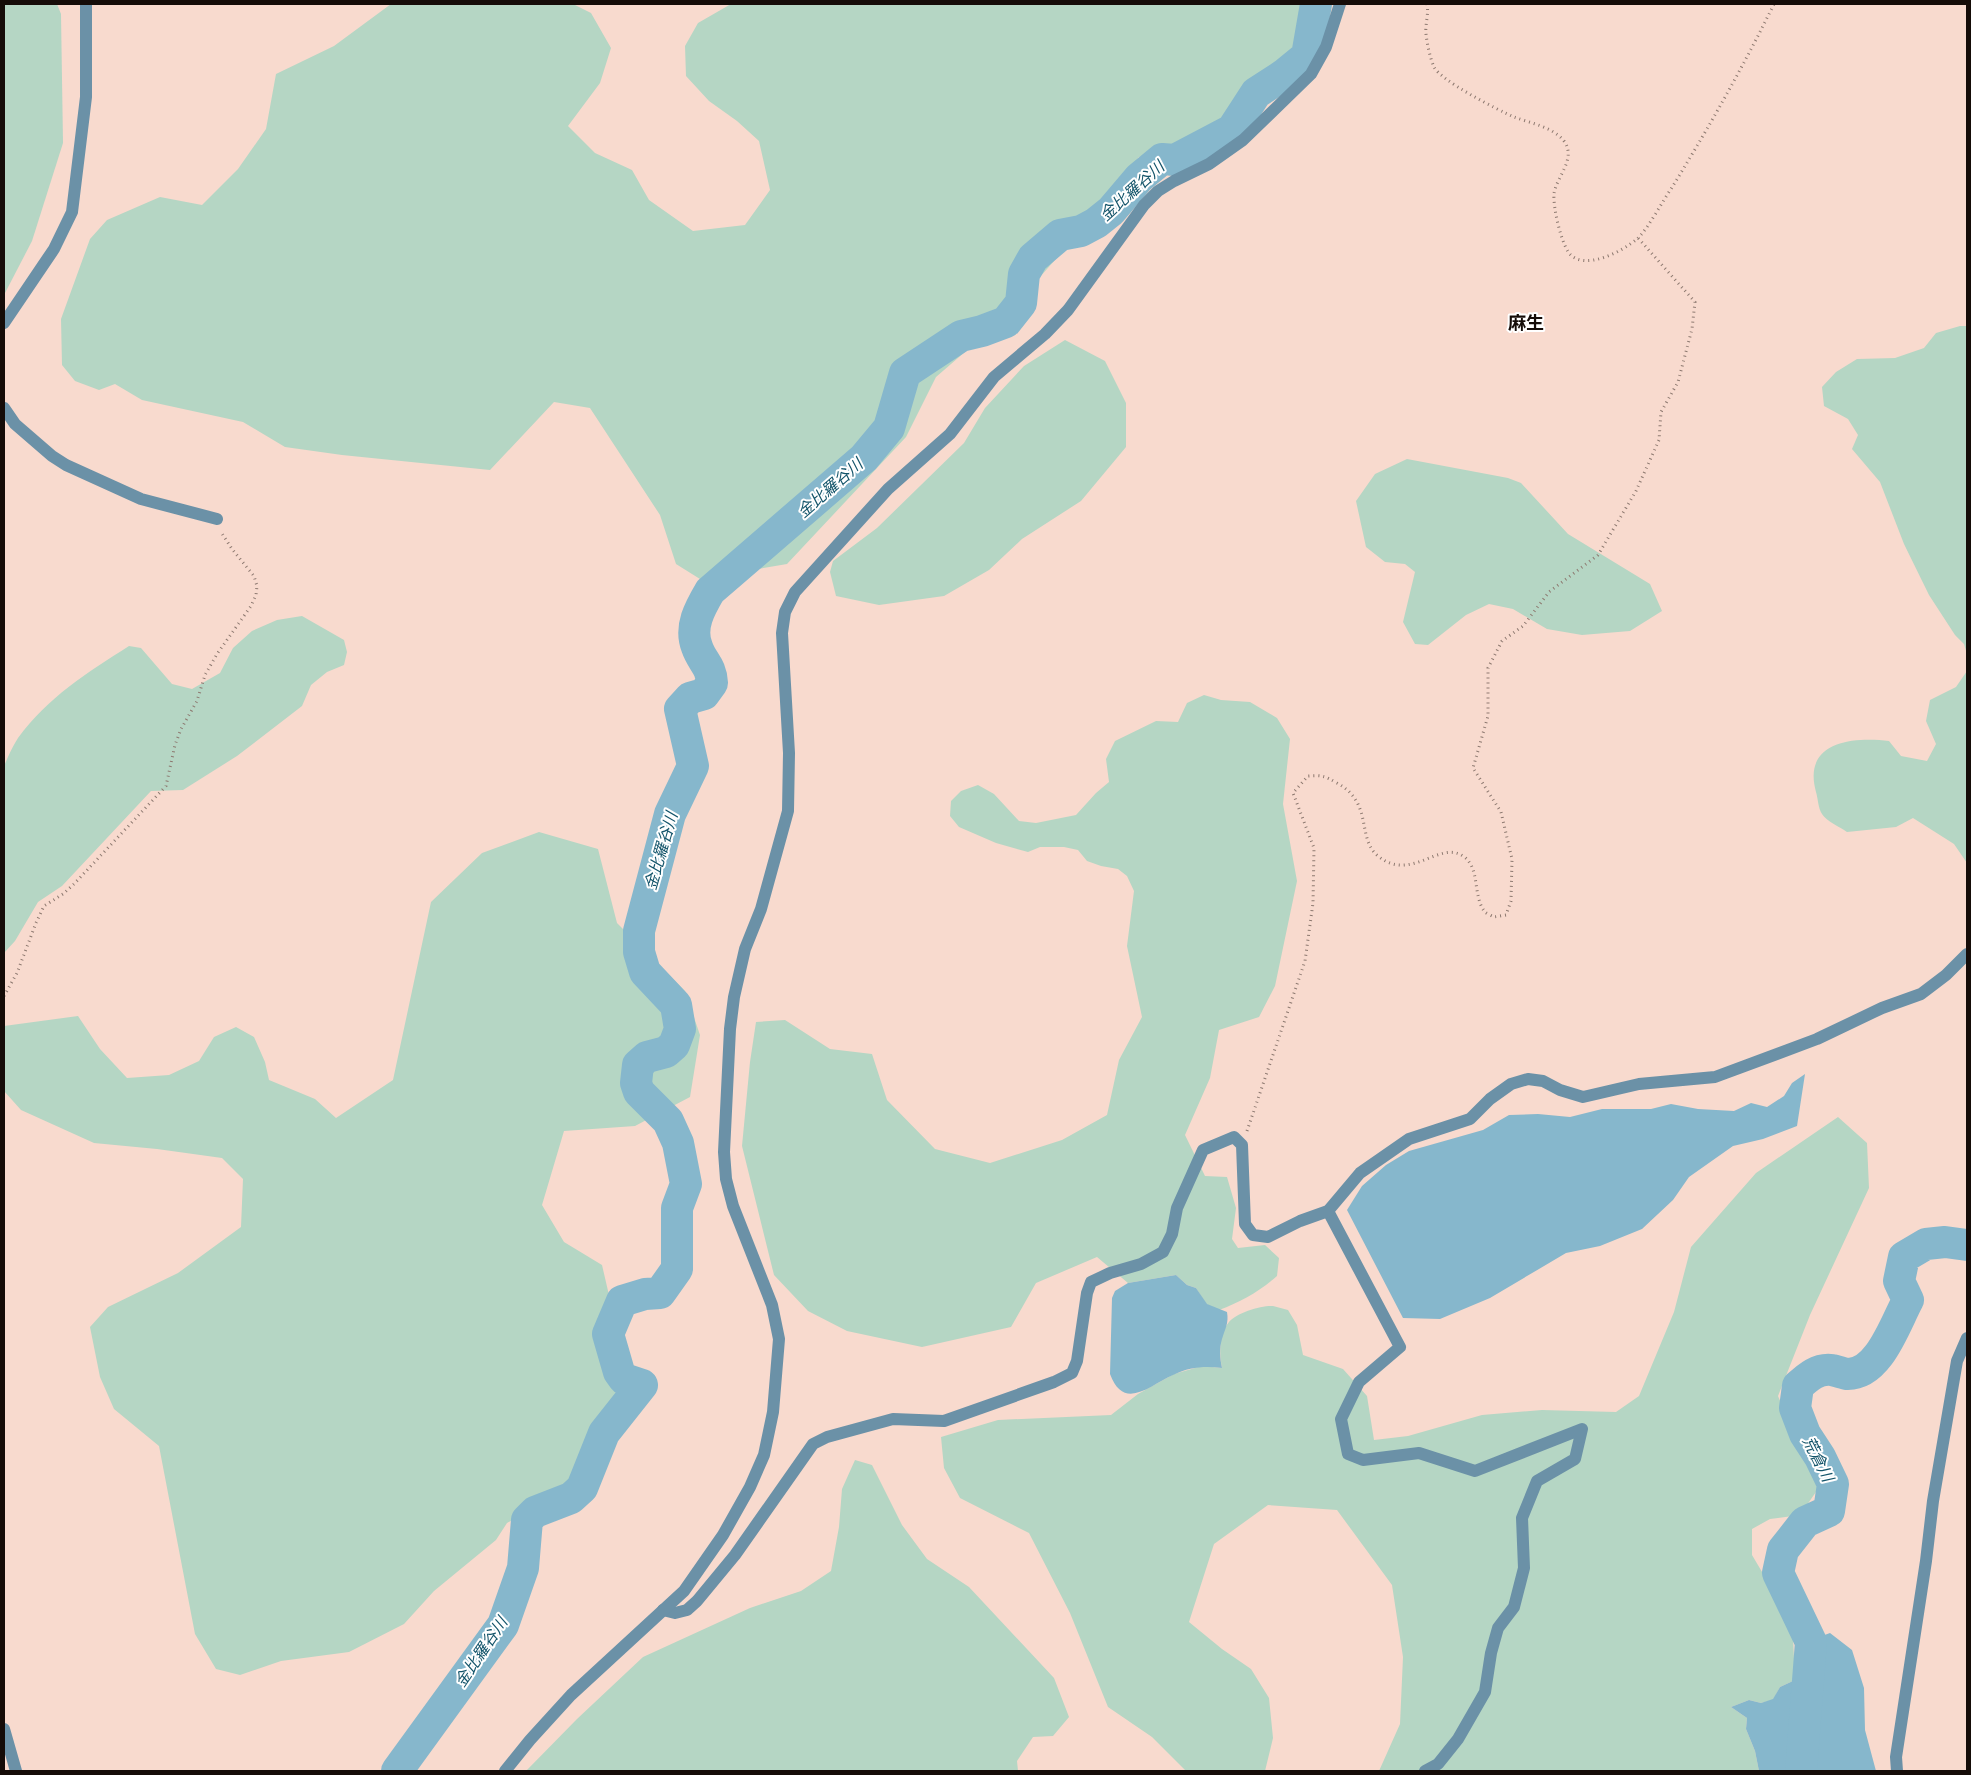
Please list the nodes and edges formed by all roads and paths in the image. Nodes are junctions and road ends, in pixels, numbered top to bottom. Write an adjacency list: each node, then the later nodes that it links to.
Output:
1 (86, 4): 6 (street)
2 (1340, 4): 14 (street)
3 (1427, 4): 5 (path)
4 (1774, 4): 5 (path)
5 (1638, 238): 11 (path)
6 (4, 323)
7 (4, 408): 8 (street)
8 (217, 519): 10 (path)
9 (1967, 954): 12 (street)
10 (4, 996)
11 (1242, 1145): 12 (street); 14 (street)
12 (1328, 1211): 18 (street)
13 (1967, 1338): 19 (street)
14 (663, 1610): 17 (street)
15 (4, 1729): 16 (street)
16 (16, 1771)
17 (505, 1771)
18 (1425, 1771)
19 (1897, 1771)

